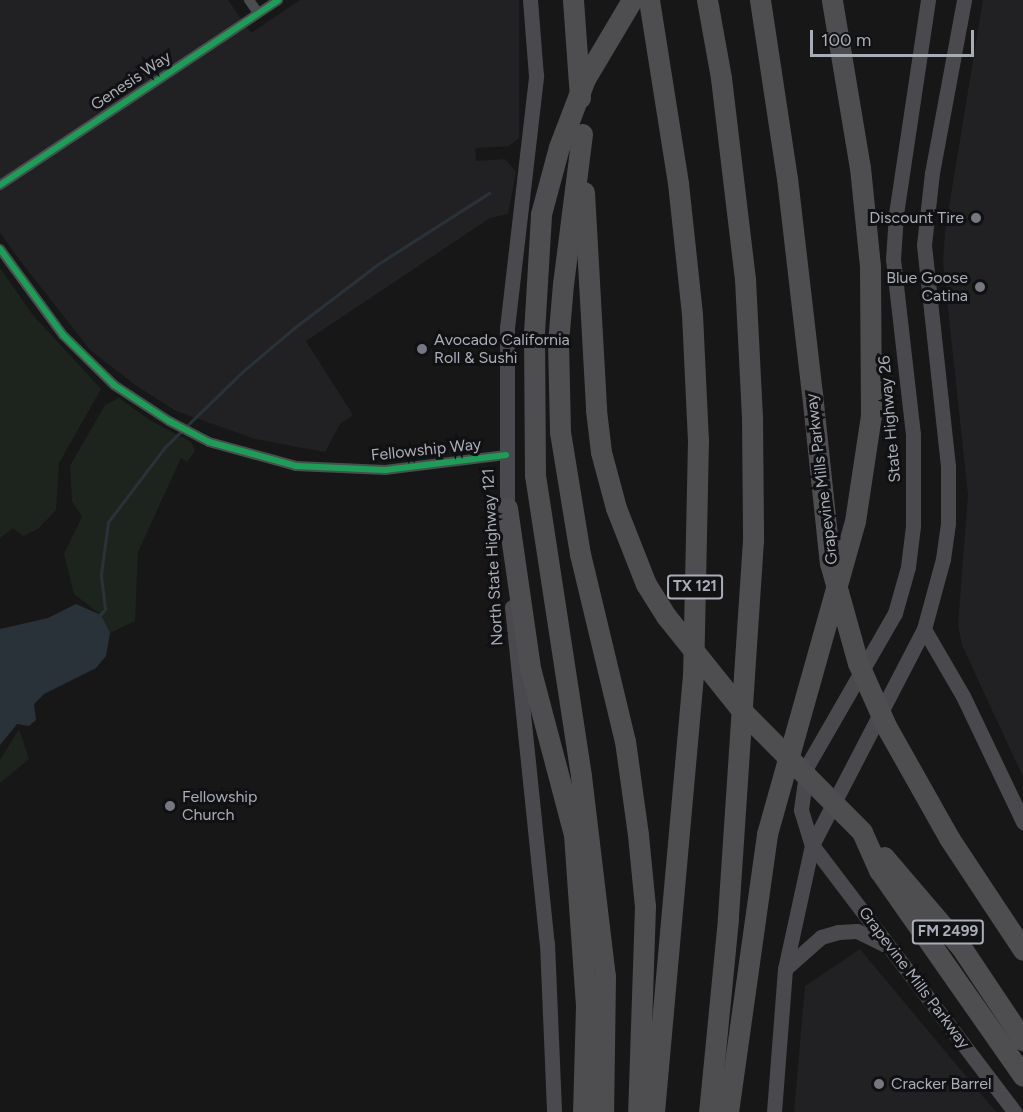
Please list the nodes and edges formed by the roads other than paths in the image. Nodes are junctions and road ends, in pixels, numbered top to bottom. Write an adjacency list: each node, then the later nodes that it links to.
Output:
1 (249, 0): 13 (street)
2 (278, 0): 13 (street, Genesis Way)
3 (530, 0): 18 (main road, North State Highway 121)
4 (573, 0): 15 (highway)
5 (632, 0): 31 (highway, bridge)
6 (649, 0): 33 (highway, TX 121)
7 (707, 0): 34 (highway)
8 (760, 0): 24 (highway, Grapevine Mills Parkway, bridge)
9 (823, 0): 14 (highway)
10 (832, 0): 14 (highway)
11 (928, 0): 23 (main road, State Highway 26)
12 (964, 0): 20 (main road)
13 (258, 14): 16 (street, Genesis Way)
14 (834, 30): 35 (highway)
15 (582, 134): 22 (highway, bridge); 32 (highway)
16 (0, 185)
17 (0, 249): 18 (street, Fellowship Way)
18 (506, 455): 19 (main road, North State Highway 121)
19 (507, 508): 29 (main road, North State Highway 121); 30 (highway)
20 (924, 629): 21 (main road); 23 (main road)
21 (1023, 822)
22 (862, 832): 27 (highway, FM 2499); 28 (highway)
23 (812, 845): 25 (main road, Grapevine Mills Parkway); 26 (main road)
24 (1022, 946)
25 (892, 948): 26 (main road); 37 (main road, Grapevine Mills Parkway)
26 (784, 969): 36 (main road)
27 (1023, 1041)
28 (1023, 1076)
29 (554, 1112)
30 (583, 1112)
31 (603, 1112)
32 (638, 1112)
33 (654, 1112)
34 (709, 1112)
35 (728, 1112)
36 (774, 1112)
37 (1015, 1112)

